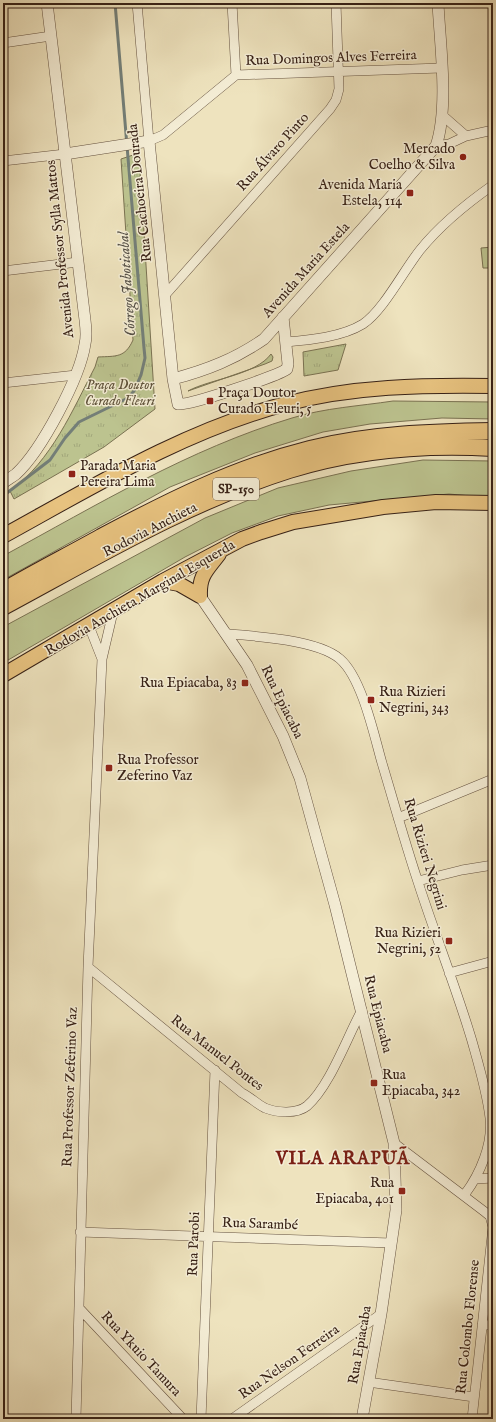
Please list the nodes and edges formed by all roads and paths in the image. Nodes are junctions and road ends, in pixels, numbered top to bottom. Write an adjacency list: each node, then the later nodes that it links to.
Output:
1 (47, 3): 6 (street, Avenida Professor Sylla Mattos)
2 (137, 3): 14 (street, Rua Cachoeira Dourada)
3 (232, 3): 10 (street)
4 (336, 3): 9 (street, Rua Álvaro Pinto)
5 (438, 3): 8 (street, Avenida Maria Estela)
6 (51, 36): 7 (street); 16 (street, Avenida Professor Sylla Mattos)
7 (3, 43)
8 (441, 68): 9 (street, Rua Domingos Alves Ferreira); 11 (street, Avenida Maria Estela)
9 (339, 72): 10 (street, Rua Domingos Alves Ferreira); 21 (street, Rua Álvaro Pinto)
10 (236, 75): 14 (street, Rua Domingos Alves Ferreira)
11 (442, 116): 13 (street); 15 (street, Avenida Maria Estela)
12 (493, 130): 13 (street)
13 (466, 136): 15 (street)
14 (149, 141): 16 (street); 21 (street, Rua Cachoeira Dourada)
15 (436, 146): 22 (street, Avenida Maria Estela)
16 (65, 154): 17 (street); 19 (street, Avenida Professor Sylla Mattos)
17 (3, 161)
18 (493, 185): 23 (street)
19 (78, 262): 20 (street); 24 (street, Avenida Professor Sylla Mattos)
20 (3, 271)
21 (166, 294): 25 (street, Rua Cachoeira Dourada)
22 (283, 317): 23 (street); 25 (street, Avenida Maria Estela)
23 (286, 342): 25 (street)
24 (76, 375): 26 (street); 30 (street, Avenida Professor Sylla Mattos)
25 (173, 379)
26 (3, 383)
27 (493, 386): 32 (highway)
28 (493, 431): 35 (highway, Rodovia Anchieta / SP-150)
29 (493, 448): 37 (highway, Rodovia Anchieta / SP-150)
30 (3, 483)
31 (493, 502): 33 (highway, Rodovia Anchieta Marginal Esquerda)
32 (3, 536)
33 (222, 551): 34 (highway, Rodovia Anchieta Marginal Esquerda); 36 (highway)
34 (163, 581): 36 (highway); 38 (highway, Rodovia Anchieta Marginal Esquerda)
35 (3, 591)
36 (200, 596): 40 (street, Rua Epiacaba)
37 (3, 607)
38 (113, 612): 39 (highway, Rodovia Anchieta Marginal Esquerda); 41 (street, Rua Professor Zeferino Vaz)
39 (89, 626): 41 (street, Rua Professor Zeferino Vaz); 42 (highway, Rodovia Anchieta Marginal Esquerda)
40 (227, 634): 44 (street, Rua Rizieri Negrini); 50 (street, Rua Epiacaba)
41 (102, 659): 48 (street, Rua Professor Zeferino Vaz)
42 (3, 675)
43 (493, 779): 44 (street)
44 (398, 818): 46 (street, Rua Rizieri Negrini)
45 (493, 865): 46 (street)
46 (418, 881): 49 (street, Rua Rizieri Negrini)
47 (493, 961): 49 (street)
48 (88, 967): 51 (street, Rua Manuel Pontes); 56 (street, Rua Professor Zeferino Vaz)
49 (449, 973): 53 (street, Rua Rizieri Negrini)
50 (362, 1010): 51 (street, Rua Manuel Pontes); 52 (street, Rua Epiacaba)
51 (215, 1070): 57 (street, Rua Parobi)
52 (394, 1143): 55 (street, Rua Colombo Florense); 58 (street, Rua Epiacaba)
53 (476, 1178): 54 (street); 55 (street, Rua Rizieri Negrini)
54 (493, 1178)
55 (465, 1194): 62 (street, Rua Colombo Florense)
56 (80, 1232): 57 (street, Rua Sarambé); 59 (street, Rua Professor Zeferino Vaz)
57 (208, 1236): 58 (street, Rua Sarambé); 67 (street, Rua Parobi)
58 (391, 1243): 60 (street, Rua Epiacaba)
59 (79, 1308): 65 (street, Rua Professor Zeferino Vaz); 66 (street, Rua Ykuio Tamura)
60 (381, 1314): 63 (street, Rua Epiacaba); 68 (street, Rua Nelson Ferreira)
61 (493, 1325): 62 (street)
62 (482, 1326): 64 (street, Rua Colombo Florense)
63 (368, 1382): 64 (street); 69 (street, Rua Epiacaba)
64 (474, 1397): 70 (street, Rua Colombo Florense)
65 (76, 1419)
66 (183, 1419)
67 (201, 1419)
68 (232, 1419)
69 (362, 1419)
70 (472, 1419)

